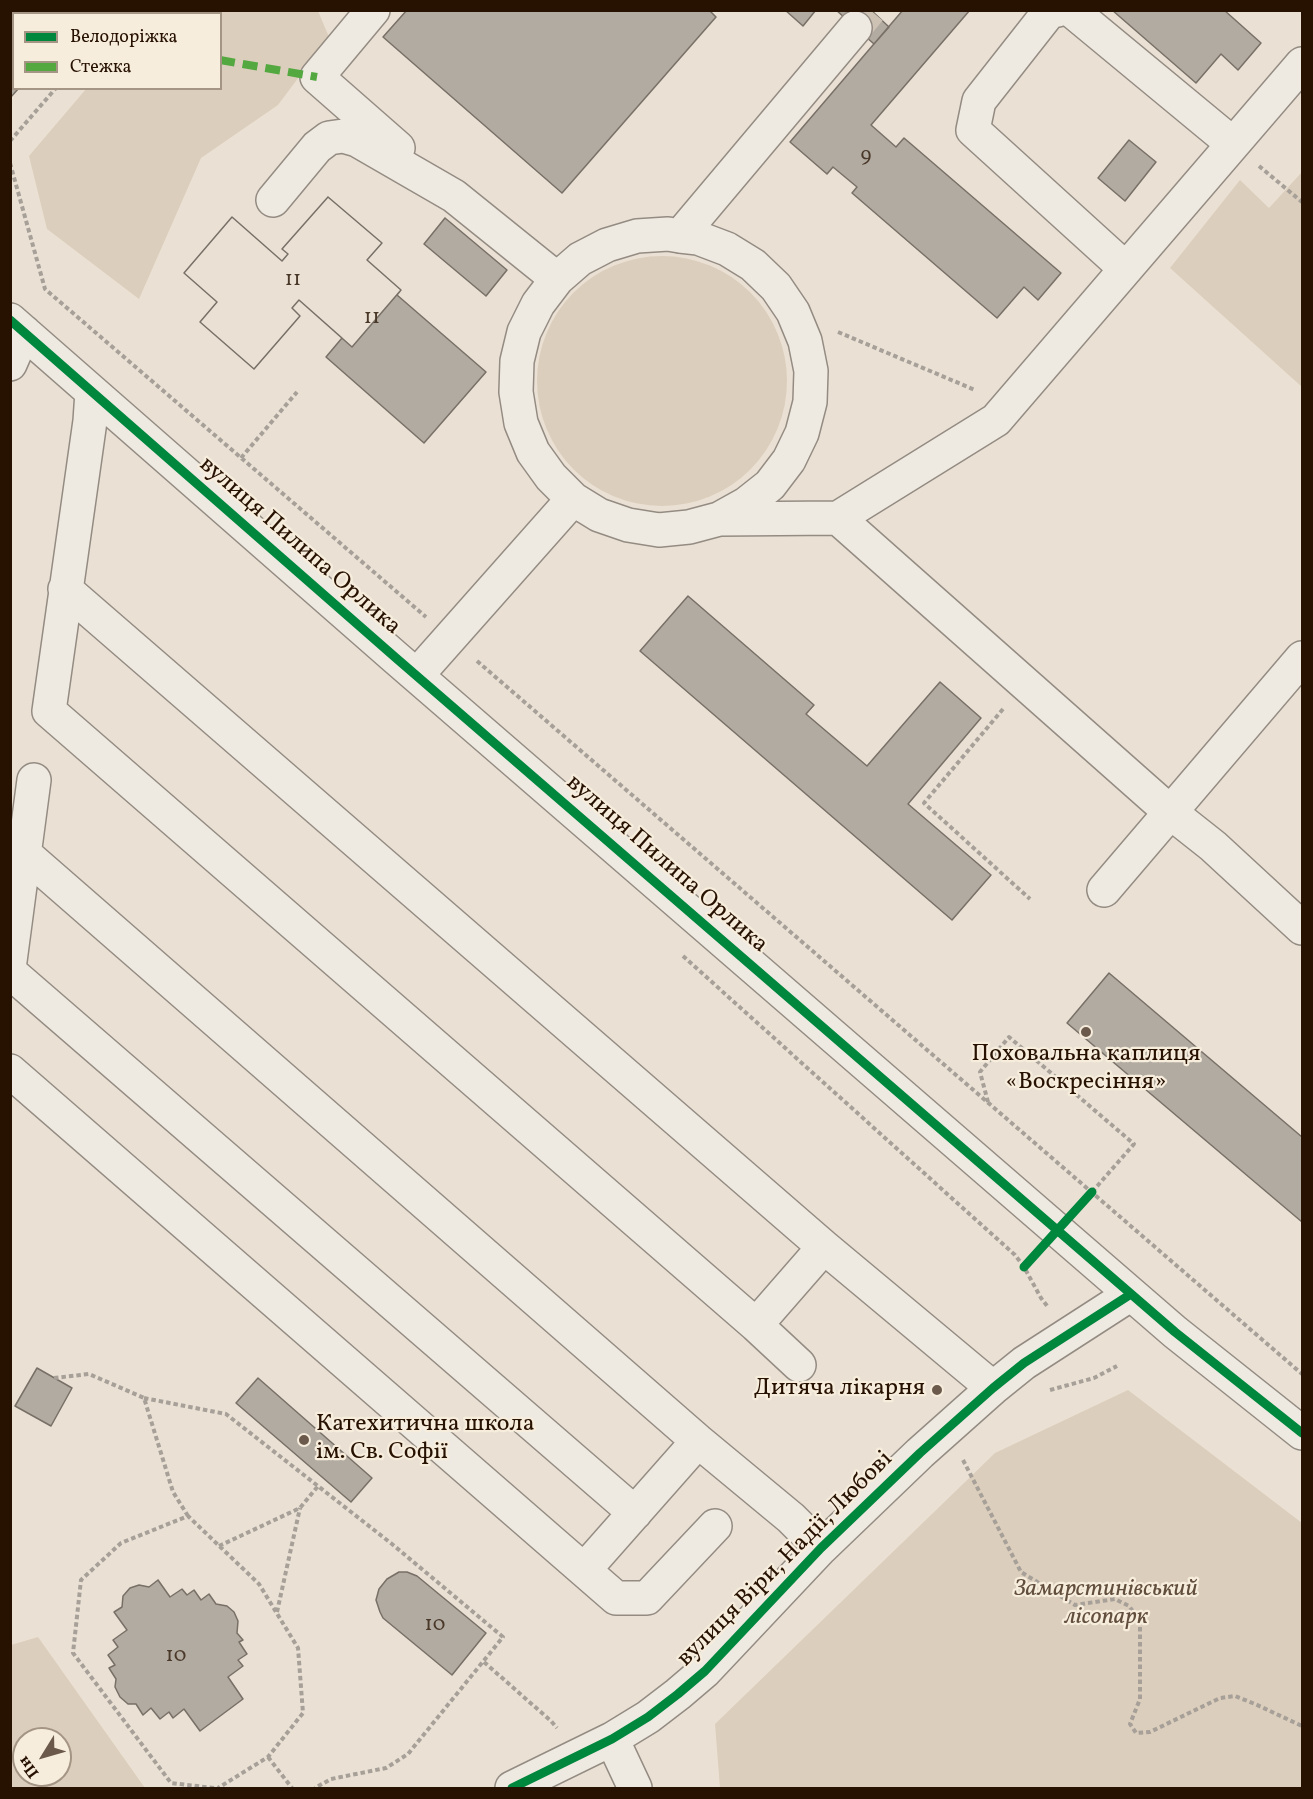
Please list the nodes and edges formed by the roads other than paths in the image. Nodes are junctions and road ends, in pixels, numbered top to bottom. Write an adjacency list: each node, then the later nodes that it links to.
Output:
1 (373, 10): 7 (street)
2 (1058, 10): 10 (street)
3 (1071, 10): 6 (street)
4 (855, 28): 9 (street)
5 (1302, 64): 6 (street)
6 (1233, 144): 10 (street)
7 (454, 196): 8 (street); 11 (street)
8 (273, 200)
9 (680, 236): 11 (street); 17 (street)
10 (1126, 269): 16 (street)
11 (556, 279): 15 (street)
12 (17, 326): 13 (street); 14 (street, вулиця Пилипа Орлика)
13 (10, 364)
14 (92, 392): 18 (street); 20 (street, вулиця Пилипа Орлика)
15 (573, 499): 17 (street); 20 (street)
16 (838, 518): 17 (street); 22 (street)
17 (719, 519)
18 (65, 589): 29 (street); 31 (street)
19 (1302, 658): 22 (street)
20 (417, 675): 30 (street, вулиця Пилипа Орлика)
21 (34, 780): 23 (street)
22 (1170, 812): 24 (street); 25 (street)
23 (26, 855): 26 (street); 35 (street)
24 (1104, 890)
25 (1302, 928)
26 (10, 961)
27 (10, 972): 36 (street)
28 (10, 1071): 39 (street)
29 (825, 1247): 31 (street); 33 (street)
30 (1131, 1294): 33 (street, вулиця Віри, Надії, Любові); 34 (street, вулиця Пилипа Орлика)
31 (756, 1325): 32 (street)
32 (798, 1365)
33 (993, 1388): 38 (street, вулиця Віри, Надії, Любові)
34 (1302, 1433)
35 (698, 1441): 36 (street); 38 (street)
36 (635, 1513): 39 (street)
37 (715, 1526): 39 (street)
38 (821, 1548): 40 (street, вулиця Віри, Надії, Любові)
39 (585, 1569)
40 (612, 1738): 41 (street, вулиця Віри, Надії, Любові); 42 (street)
41 (512, 1788)
42 (635, 1788)

